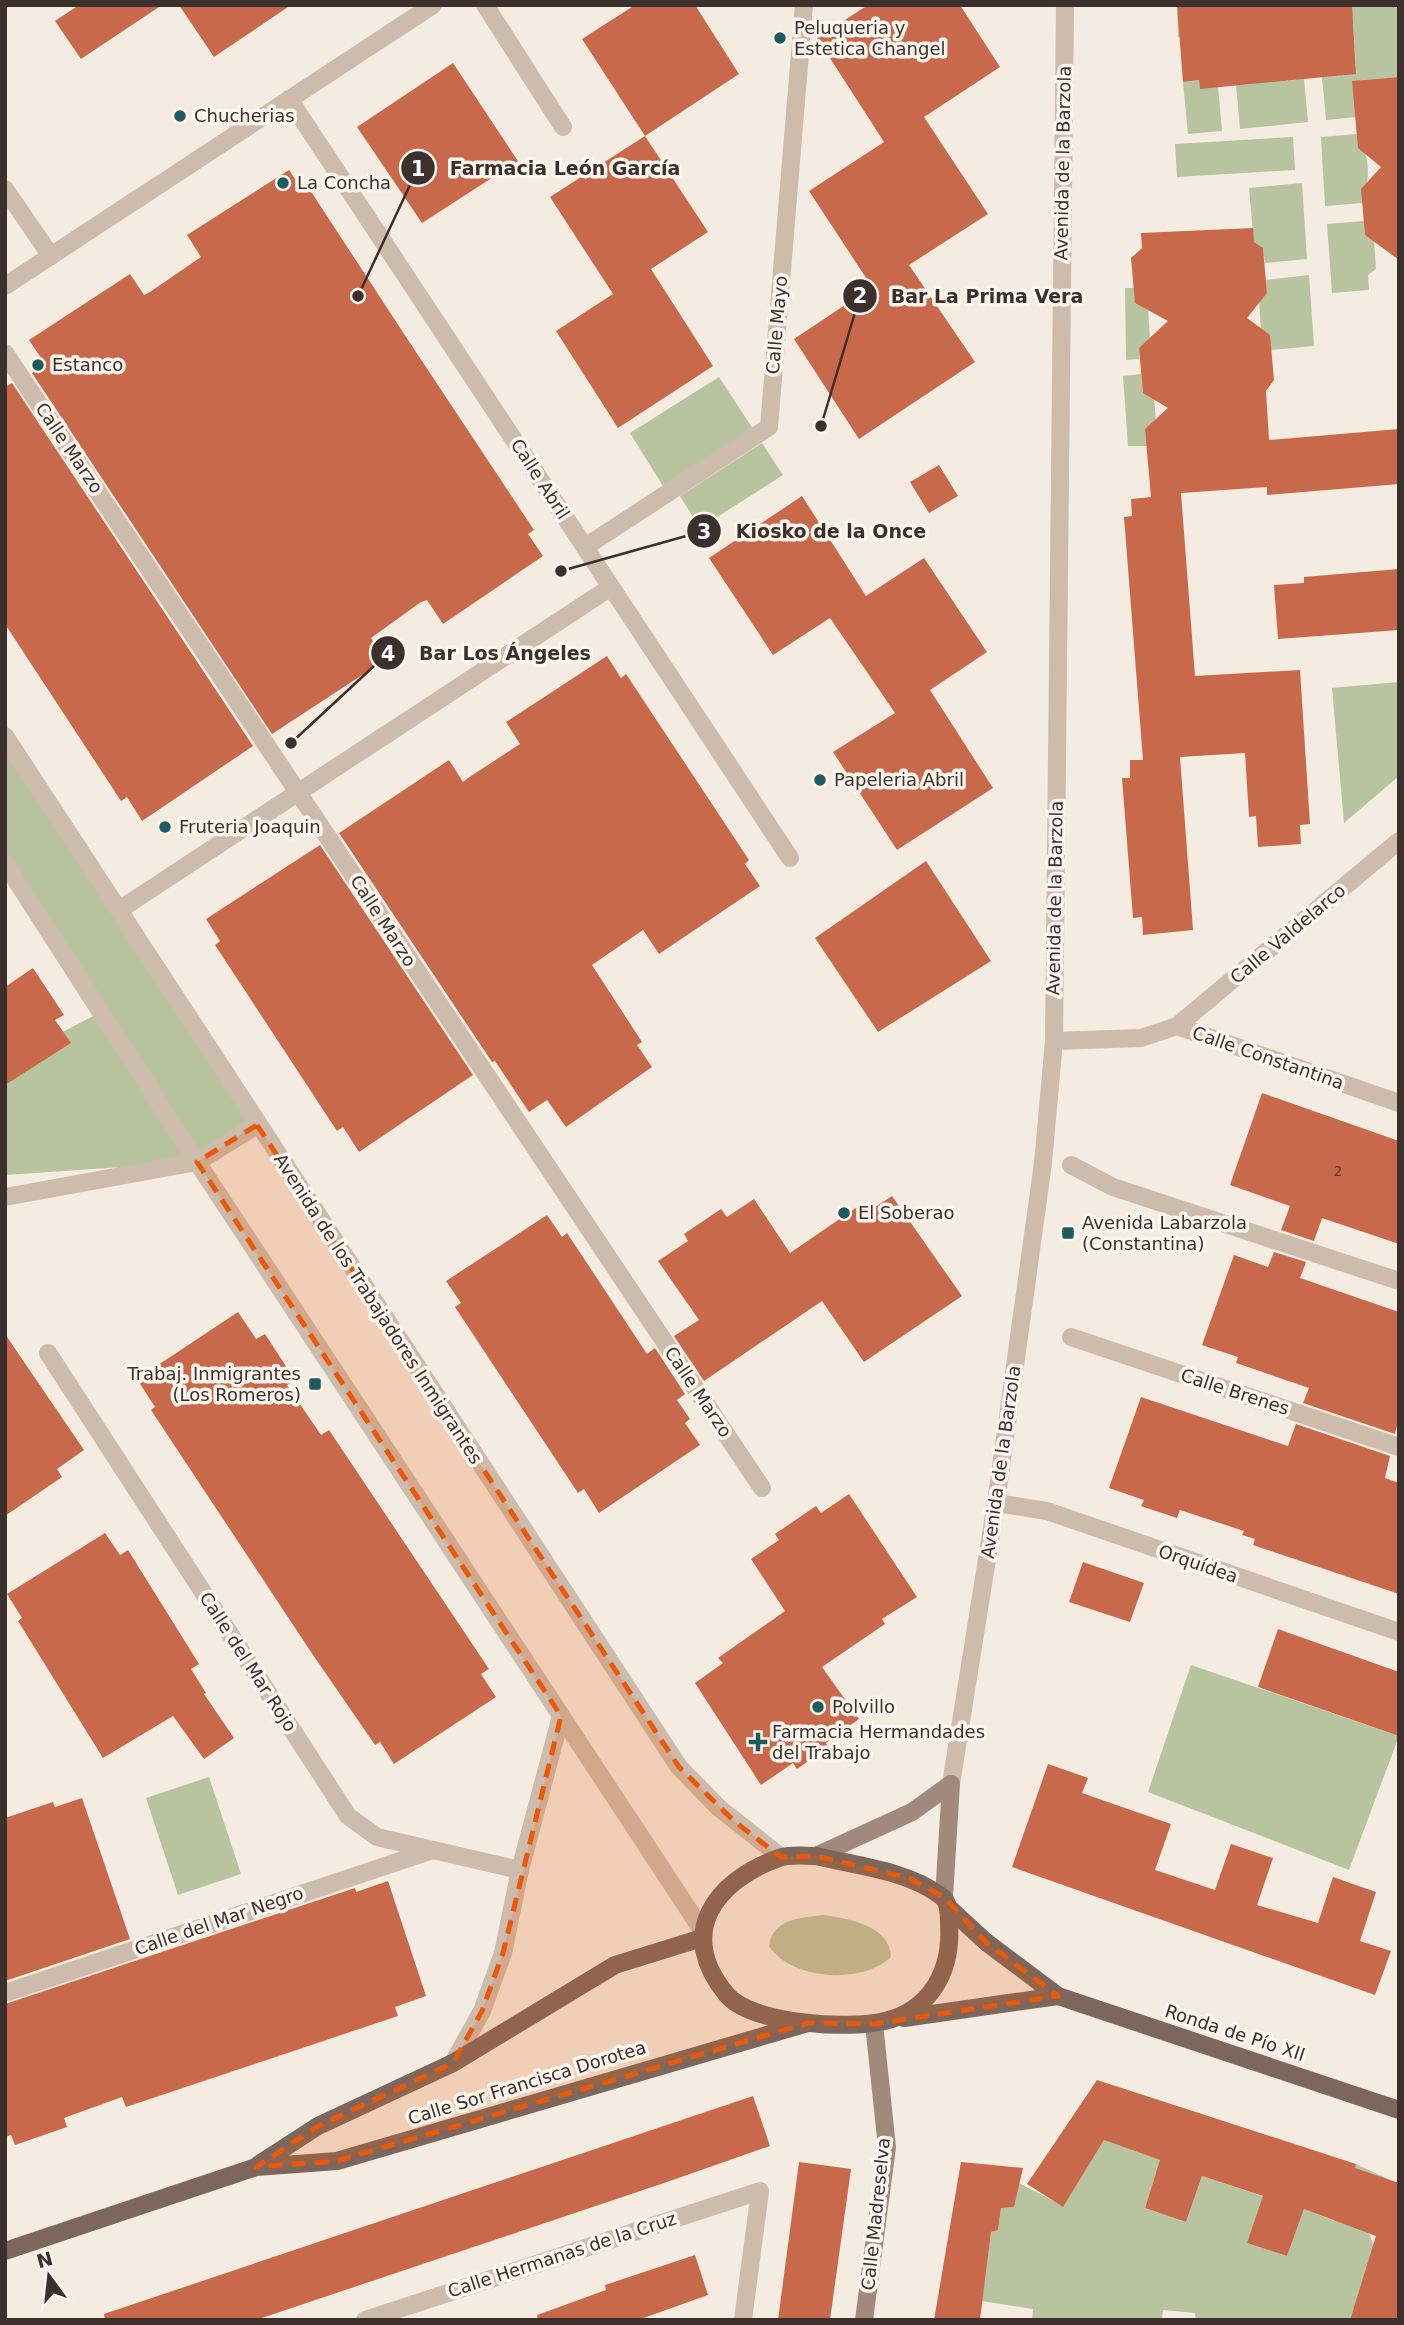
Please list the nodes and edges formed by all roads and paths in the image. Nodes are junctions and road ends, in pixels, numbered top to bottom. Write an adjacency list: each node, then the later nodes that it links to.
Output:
1 (433, 5): 5 (street)
2 (485, 5): 6 (street)
3 (804, 5): 11 (street, Calle Mayo)
4 (1065, 5): 20 (street, Avenida de la Barzola)
5 (289, 99): 8 (street); 11 (street, Calle Abril)
6 (563, 127)
7 (5, 189): 8 (street)
8 (51, 256): 9 (street)
9 (5, 286)
10 (5, 353): 14 (street, Calle Marzo)
11 (585, 547): 12 (street, Calle Abril)
12 (611, 587): 14 (street); 16 (street, Calle Abril)
13 (5, 736): 18 (street, Avenida de los Trabajadores Inmigrantes)
14 (298, 791): 18 (street); 30 (street, Calle Marzo)
15 (1399, 841): 19 (street, Calle Valdelarco)
16 (790, 858)
17 (5, 863): 23 (street)
18 (119, 909): 22 (street, Avenida de los Trabajadores Inmigrantes)
19 (1177, 1026): 20 (street, Calle Constantina); 21 (street, Calle Constantina)
20 (1054, 1041): 31 (street, Avenida de la Barzola)
21 (1399, 1103)
22 (257, 1125): 23 (street); 37 (street, Avenida de los Trabajadores Inmigrantes)
23 (197, 1162): 25 (street); 33 (street)
24 (1071, 1165): 26 (street)
25 (5, 1197)
26 (1399, 1281)
27 (1071, 1337): 29 (street, Calle Brenes)
28 (48, 1353): 35 (street, Calle del Mar Rojo)
29 (1399, 1447)
30 (762, 1488)
31 (996, 1503): 32 (street, Orquídea); 34 (street, Avenida de la Barzola)
32 (1399, 1632)
33 (561, 1716): 38 (street); 40 (street)
34 (951, 1784): 36 (street); 39 (street, Avenida de la Barzola)
35 (433, 1850): 38 (street, Calle del Mar Rojo); 41 (street, Calle del Mar Negro)
36 (816, 1856): 37 (main road); 39 (main road)
37 (781, 1857): 40 (main road)
38 (520, 1870): 46 (street)
39 (946, 1902): 42 (main road, Ronda de Pío XII); 43 (main road)
40 (702, 1934): 44 (main road); 46 (main road, Calle Sor Francisca Dorotea)
41 (5, 1993)
42 (1058, 1996): 43 (main road, Ronda de Pío XII); 47 (main road, Ronda de Pío XII)
43 (897, 2019): 45 (main road)
44 (808, 2023): 45 (main road); 48 (main road, Calle Sor Francisca Dorotea)
45 (874, 2024): 53 (street, Calle Madreselva)
46 (453, 2063): 48 (main road, Calle Sor Francisca Dorotea)
47 (1399, 2110)
48 (256, 2167): 49 (main road, Calle Sor Francisca Dorotea)
49 (5, 2251)
50 (393, 2315): 51 (street, Calle Hermanas de la Cruz); 52 (street, Calle Hermanas de la Cruz)
51 (365, 2320)
52 (743, 2320)
53 (864, 2320)

